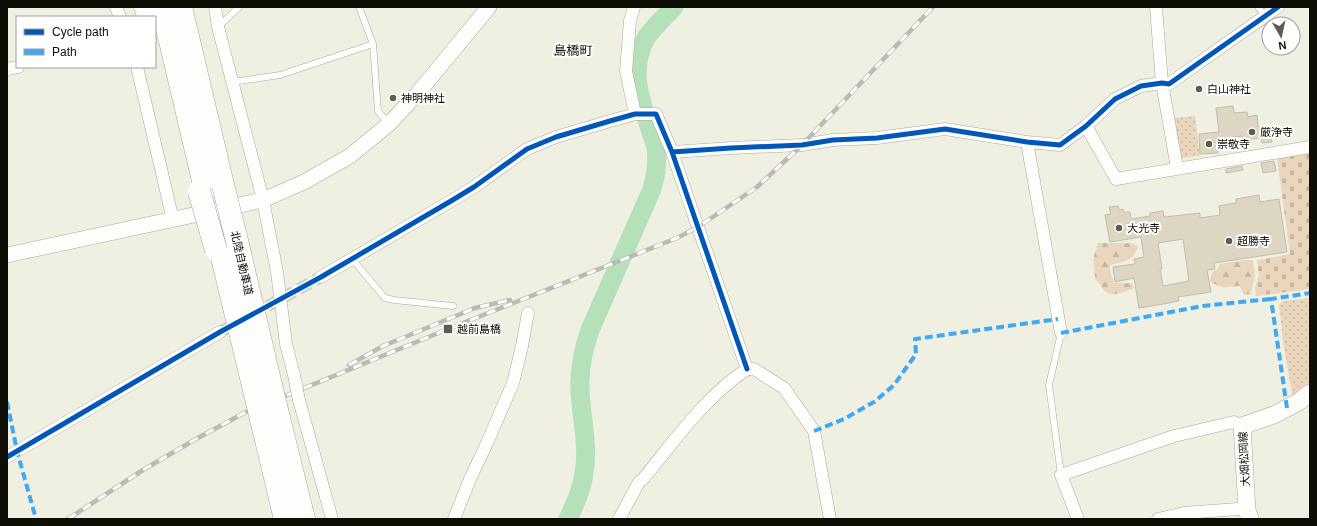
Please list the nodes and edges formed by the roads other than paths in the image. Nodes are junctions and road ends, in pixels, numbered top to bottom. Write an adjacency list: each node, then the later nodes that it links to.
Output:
1 (162, 7): 24 (highway, 北陸自動車道)
2 (181, 7): 24 (highway, 北陸自動車道)
3 (214, 7): 11 (street)
4 (239, 7): 11 (lane)
5 (359, 7): 13 (lane)
6 (489, 7): 18 (street)
7 (634, 7): 17 (street)
8 (1156, 7): 16 (street)
9 (1278, 7): 10 (street)
10 (1262, 11): 16 (street)
11 (218, 27): 15 (street)
12 (156, 40): 24 (highway)
13 (373, 44): 15 (lane); 18 (lane)
14 (137, 68): 26 (street)
15 (233, 82): 25 (street)
16 (1162, 83): 19 (street); 23 (street)
17 (642, 114): 22 (street); 29 (street)
18 (389, 124): 25 (street)
19 (1086, 126): 20 (street); 23 (street)
20 (1027, 142): 22 (street); 34 (street)
21 (1310, 147): 23 (street)
22 (672, 152): 35 (street)
23 (1177, 168)
24 (209, 188): 27 (highway, 北陸自動車道)
25 (263, 200): 26 (street); 45 (street, bridge)
26 (173, 220): 28 (street)
27 (224, 248): 36 (highway, 北陸自動車道); 36 (highway, 北陸自動車道)
28 (7, 255)
29 (352, 259): 30 (street); 31 (lane)
30 (321, 277)
31 (453, 306)
32 (528, 313): 46 (street)
33 (220, 332): 40 (street)
34 (1061, 333): 41 (lane)
35 (747, 369): 47 (street); 48 (street)
36 (263, 388): 38 (highway, 北陸自動車道, bridge)
37 (1310, 393): 39 (main road, 大畑松岡線)
38 (270, 417): 43 (highway, 北陸自動車道); 44 (highway, 北陸自動車道)
39 (1242, 426): 41 (street); 42 (main road, 大畑松岡線)
40 (7, 457)
41 (1061, 475): 49 (street)
42 (1248, 514): 50 (street)
43 (285, 519)
44 (304, 519)
45 (332, 519)
46 (454, 519)
47 (619, 519)
48 (830, 519)
49 (1078, 519)
50 (1158, 519)

